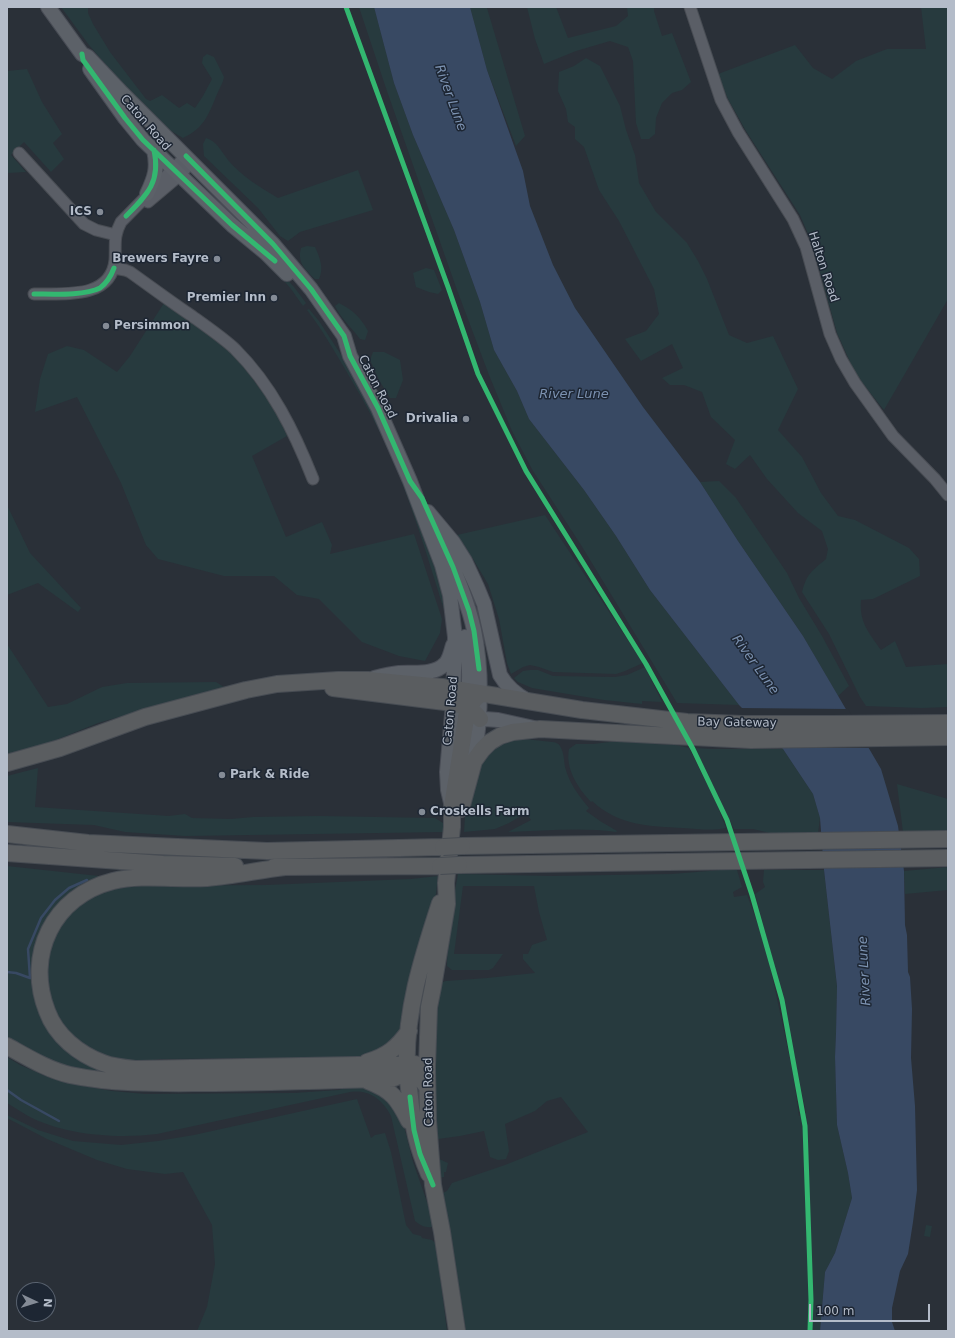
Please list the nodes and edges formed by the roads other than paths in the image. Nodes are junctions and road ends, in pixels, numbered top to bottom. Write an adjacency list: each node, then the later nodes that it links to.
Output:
1 (48, 7): 3 (main road, Caton Road)
2 (690, 7): 15 (street, Halton Road)
3 (82, 54): 4 (main road, Caton Road); 6 (main road, Caton Road)
4 (154, 150): 6 (main road, Caton Road); 7 (main road)
5 (18, 153): 9 (street)
6 (183, 166): 7 (street); 8 (street); 10 (main road, Caton Road); 10 (main road, Caton Road)
7 (147, 194): 8 (street)
8 (133, 209): 9 (street)
9 (116, 235): 11 (street)
10 (278, 258): 14 (main road, Caton Road)
11 (114, 268): 12 (street); 13 (street)
12 (34, 294)
13 (313, 479)
14 (410, 481): 16 (main road, Caton Road); 17 (main road, Caton Road)
15 (948, 495)
16 (428, 512): 20 (main road); 21 (main road, Caton Road)
17 (455, 638): 18 (main road); 21 (main road, Caton Road)
18 (368, 680): 19 (highway); 21 (highway)
19 (296, 682): 21 (highway); 26 (highway)
20 (529, 702): 21 (highway, Bay Gateway); 23 (highway, Bay Gateway)
21 (465, 705): 24 (main road); 25 (main road, Caton Road); 27 (highway, Caton Road)
22 (948, 716): 23 (highway)
23 (941, 727): 24 (highway, Bay Gateway)
24 (540, 729): 25 (highway, Caton Road)
25 (474, 761): 27 (highway, Caton Road)
26 (7, 763)
27 (452, 827): 33 (highway, Caton Road)
28 (7, 834): 29 (highway, bridge)
29 (942, 839)
30 (7, 853): 32 (highway)
31 (943, 859): 32 (highway, bridge)
32 (285, 867): 37 (highway)
33 (446, 883): 34 (highway, Caton Road); 35 (highway, Caton Road)
34 (429, 1007): 38 (highway); 40 (highway, Caton Road)
35 (409, 1031): 37 (highway); 38 (highway, Caton Road)
36 (7, 1046): 39 (highway)
37 (358, 1064): 38 (highway)
38 (408, 1069): 39 (highway); 40 (highway); 41 (highway, Caton Road)
39 (365, 1080): 41 (highway)
40 (427, 1087): 42 (highway, Caton Road)
41 (414, 1130): 42 (highway, Caton Road)
42 (433, 1185): 43 (highway)
43 (457, 1331)

